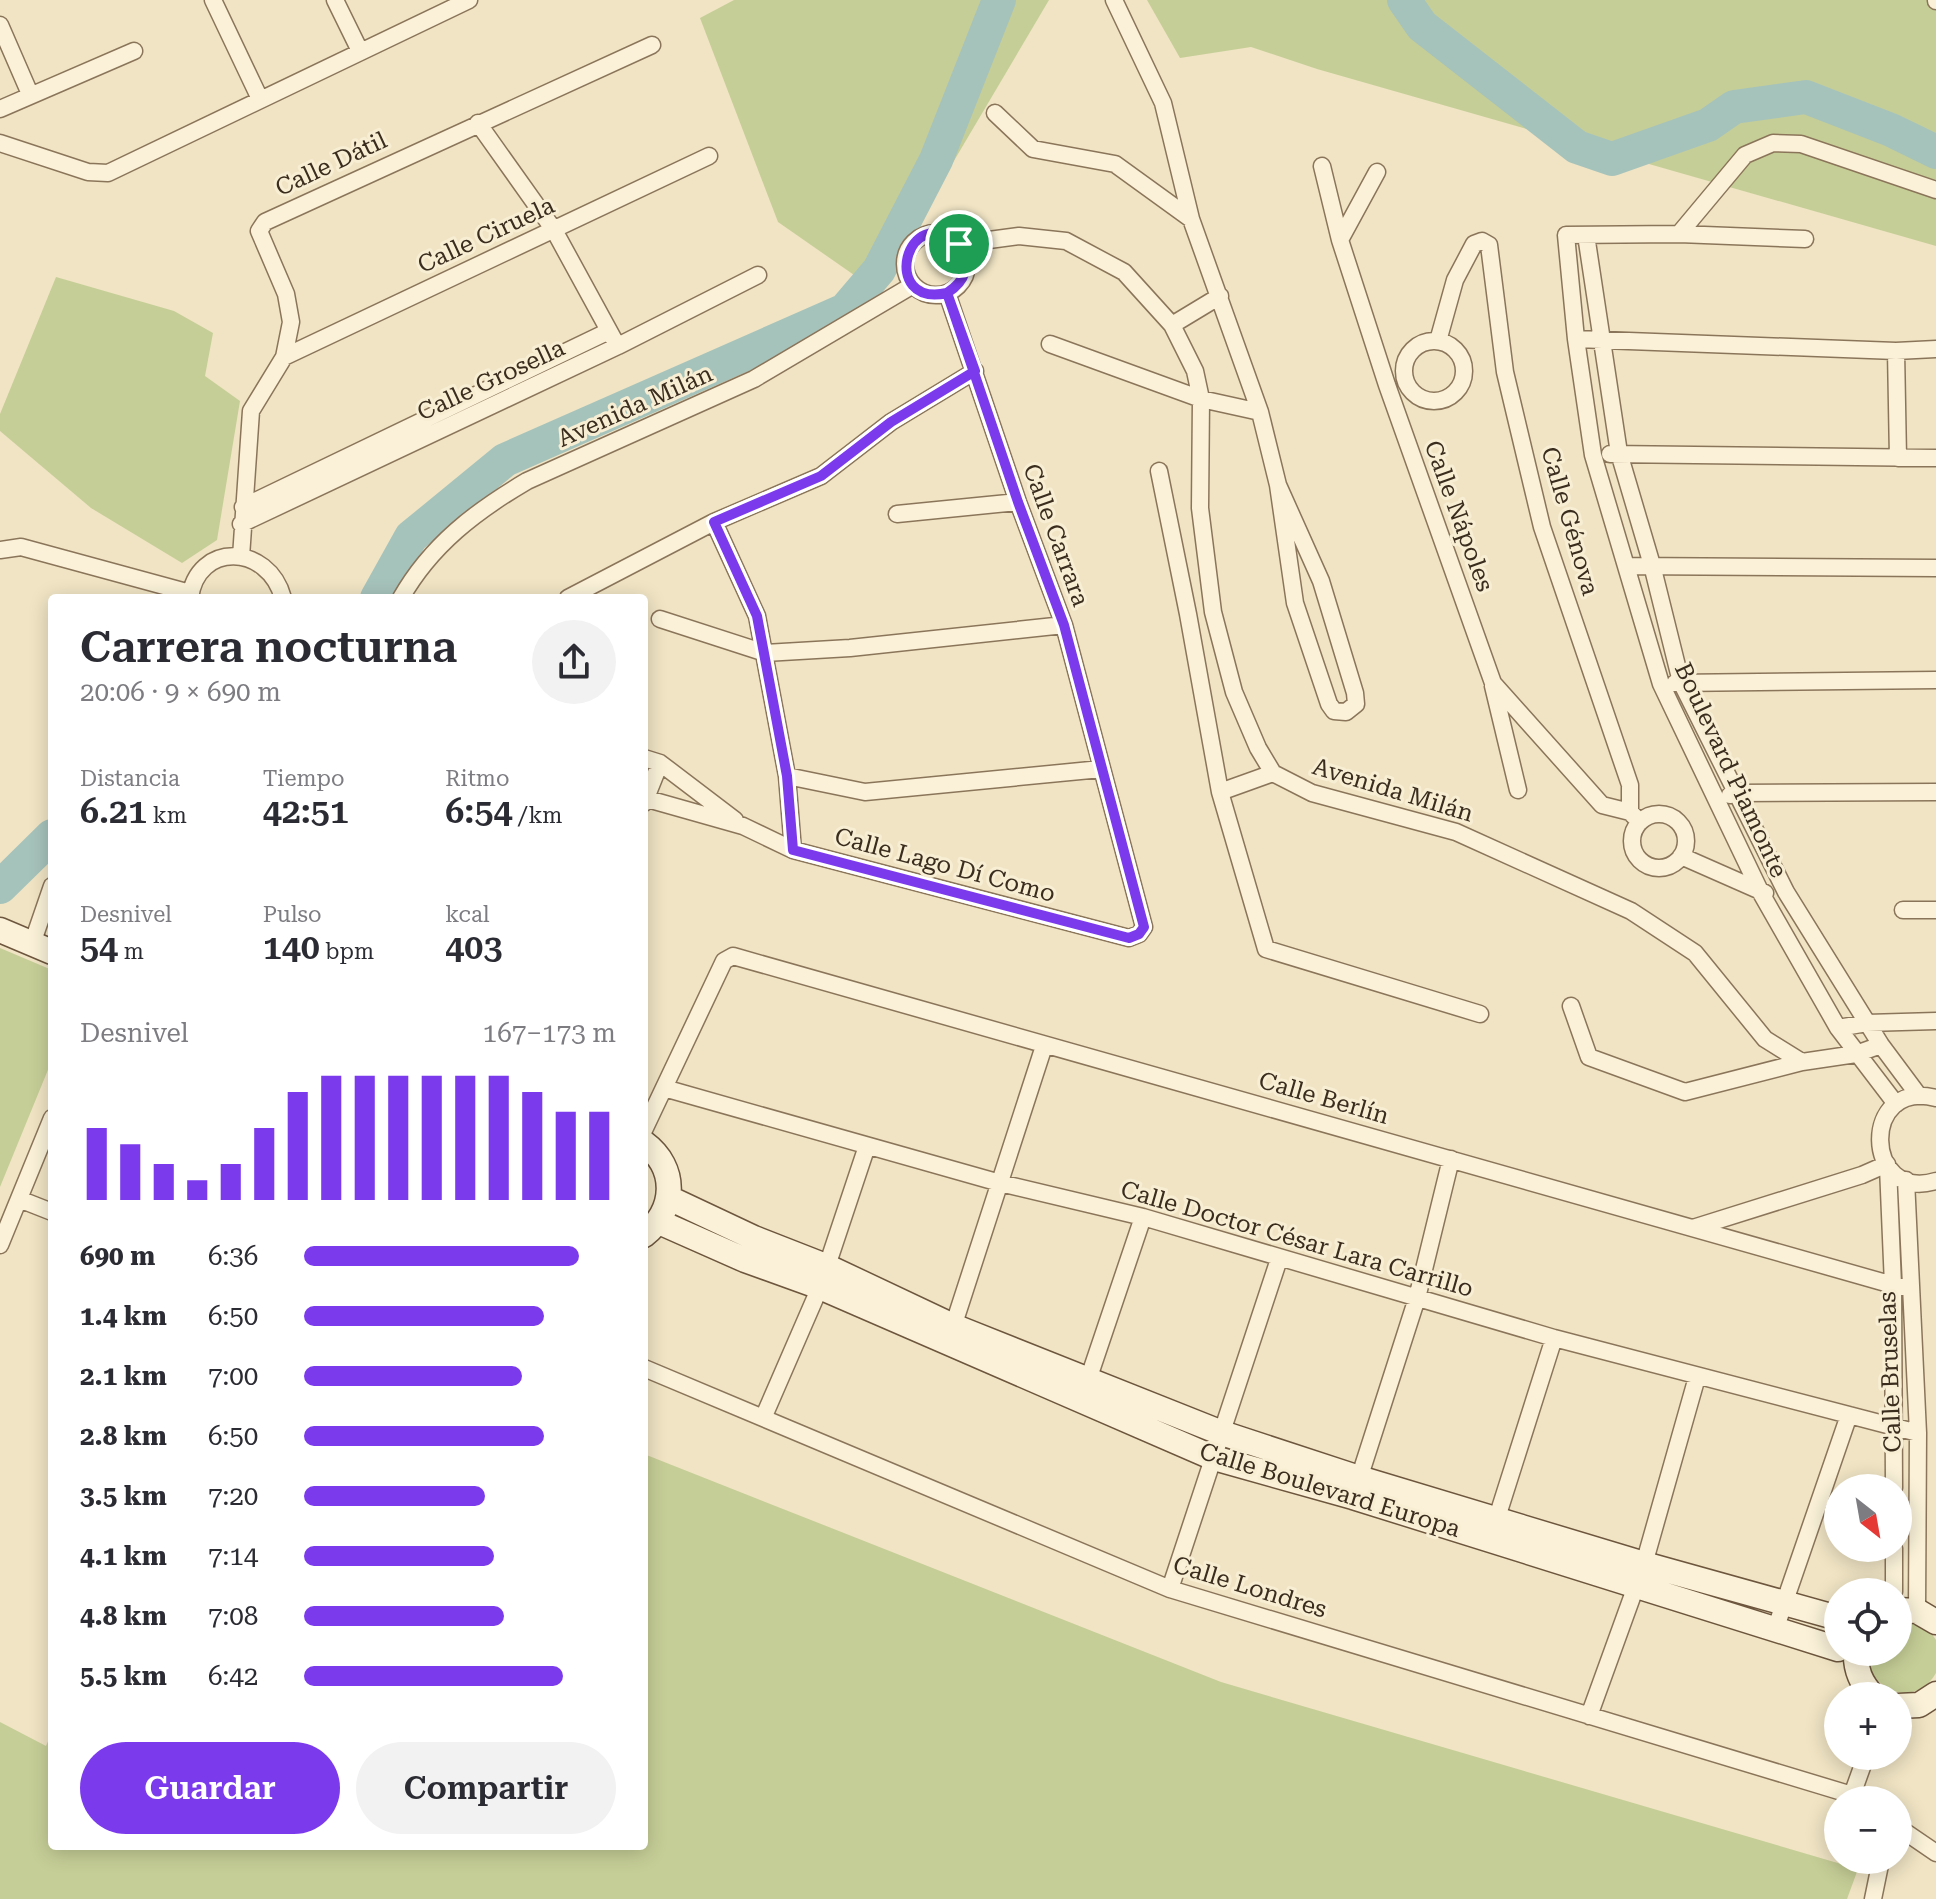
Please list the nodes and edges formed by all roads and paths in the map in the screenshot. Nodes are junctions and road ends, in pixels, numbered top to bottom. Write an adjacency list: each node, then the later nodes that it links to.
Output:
1 (213, 0): 10 (street)
2 (335, 0): 8 (street)
3 (1114, 0): 19 (street)
4 (458, 2): 8 (street)
5 (0, 25): 9 (street)
6 (652, 45): 13 (street, Calle Dátil)
7 (134, 51): 9 (street)
8 (360, 51): 10 (street)
9 (30, 94): 11 (street)
10 (260, 99): 14 (street)
11 (0, 109)
12 (995, 113): 19 (street)
13 (478, 123): 20 (street); 39 (street, Calle Dátil)
14 (0, 143)
15 (709, 156): 20 (street, Calle Ciruela)
16 (1322, 166): 24 (street, Calle Nápoles)
17 (1377, 172): 24 (street)
18 (1936, 190): 21 (street)
19 (1191, 219): 29 (street)
20 (554, 230): 31 (street); 39 (street, Calle Ciruela)
21 (1679, 234): 22 (street); 23 (street)
22 (1586, 235): 32 (street, Boulevard Piamonte); 33 (street, Boulevard Piamonte)
23 (1805, 239)
24 (1340, 240): 42 (street, Calle Nápoles)
25 (959, 244): 27 (street); 28 (street); 30 (street)
26 (758, 275): 36 (street, Calle Grosella)
27 (913, 285): 28 (street); 63 (street, Avenida Milán)
28 (947, 293): 40 (street, Calle Carrara)
29 (1220, 296): 30 (street); 44 (street)
30 (1172, 325): 43 (street)
31 (609, 331): 36 (street); 53 (street, Calle Grosella)
32 (1600, 338): 33 (street); 38 (street); 45 (street, Boulevard Piamonte)
33 (1576, 339): 46 (street, Boulevard Piamonte)
34 (1438, 341): 41 (street); 41 (street); 85 (street, Calle Génova)
35 (1050, 344): 43 (street)
36 (618, 346): 53 (street, Calle Grosella)
37 (1936, 349): 38 (street)
38 (1896, 351): 47 (street)
39 (284, 357): 53 (street, Calle Dátil)
40 (975, 371): 51 (street, Calle Carrara); 54 (street)
41 (1404, 378): 42 (street)
42 (1387, 385): 72 (street, Calle Nápoles)
43 (1201, 399): 44 (street); 65 (street)
44 (1260, 412): 50 (street)
45 (1619, 453): 46 (street); 47 (street); 57 (street, Boulevard Piamonte)
46 (1593, 455): 58 (street, Boulevard Piamonte)
47 (1898, 458): 48 (street)
48 (1936, 458)
49 (1159, 471): 66 (street)
50 (1278, 485): 50 (street)
51 (1018, 502): 52 (street); 68 (street, Calle Carrara)
52 (897, 514)
53 (242, 515): 56 (street, Calle Dátil)
54 (714, 522): 64 (street); 69 (street)
55 (0, 550): 60 (street)
56 (241, 557): 61 (street); 62 (street)
57 (1652, 565): 58 (street); 59 (street); 71 (street, Boulevard Piamonte)
58 (1626, 566): 73 (street, Boulevard Piamonte)
59 (1936, 568)
60 (186, 594)
61 (190, 594)
62 (282, 594)
63 (404, 594)
64 (576, 594)
65 (1213, 612): 66 (street); 76 (street)
66 (1188, 614): 80 (street)
67 (660, 619): 69 (street)
68 (1064, 625): 69 (street); 75 (street, Calle Carrara)
69 (765, 653): 77 (street)
70 (1936, 680): 71 (street)
71 (1681, 682): 73 (street); 82 (street, Boulevard Piamonte)
72 (1493, 683): 79 (street); 85 (street, Calle Nápoles)
73 (1661, 684): 83 (street, Boulevard Piamonte)
74 (652, 760): 78 (street); 86 (street, Calle Lago Dí Como)
75 (1101, 769): 77 (street); 94 (street, Calle Carrara)
76 (1273, 773): 80 (street); 104 (street, Avenida Milán)
77 (787, 776): 87 (street)
78 (648, 783)
79 (1518, 790)
80 (1220, 792): 97 (street)
81 (1936, 792): 82 (street)
82 (1737, 793): 83 (street); 89 (street, Boulevard Piamonte)
83 (1716, 800): 90 (street, Boulevard Piamonte)
84 (648, 801): 86 (street, Calle Lago Dí Como)
85 (1635, 817): 88 (street, Calle Nápoles); 88 (street)
86 (743, 826): 87 (street, Calle Lago Dí Como)
87 (793, 850): 94 (street, Calle Lago Dí Como)
88 (1681, 856): 90 (street)
89 (1786, 892): 90 (street); 99 (street, Boulevard Piamonte)
90 (1761, 893): 100 (street, Boulevard Piamonte)
91 (48, 894): 95 (street)
92 (1903, 910): 93 (street)
93 (1936, 910)
94 (1139, 934)
95 (25, 940)
96 (1571, 1006): 104 (street)
97 (1480, 1014)
98 (1936, 1021): 99 (street)
99 (1867, 1023): 100 (street); 101 (street, Boulevard Piamonte)
100 (1838, 1028): 103 (street, Boulevard Piamonte)
101 (1881, 1045): 103 (street); 106 (street, Boulevard Piamonte)
102 (1044, 1046): 105 (street, Calle Berlín); 112 (street, Calle Berlín); 116 (street)
103 (1856, 1054): 104 (street); 107 (street, Boulevard Piamonte)
104 (1802, 1062)
105 (664, 1088): 108 (street); 111 (street, Calle Doctor César Lara Carrillo)
106 (1927, 1097): 107 (street)
107 (1896, 1104): 113 (street, Calle Bruselas)
108 (648, 1122)
109 (48, 1128): 118 (street)
110 (648, 1146): 117 (main road)
111 (867, 1146): 116 (street, Calle Doctor César Lara Carrillo); 126 (street)
112 (1451, 1159): 122 (street, Calle Berlín); 129 (street)
113 (1887, 1166): 114 (street); 122 (street); 127 (street, Calle Bruselas)
114 (1906, 1180): 115 (street); 128 (street, Calle Bruselas)
115 (1936, 1181)
116 (1000, 1183): 120 (street, Calle Doctor César Lara Carrillo); 130 (street)
117 (669, 1198): 121 (main road); 124 (main road, Calle Boulevard Europa)
118 (19, 1199): 119 (street); 123 (street)
119 (48, 1210)
120 (1143, 1217): 125 (street, Calle Doctor César Lara Carrillo); 136 (street)
121 (652, 1228): 124 (main road, Calle Boulevard Europa)
122 (1692, 1228): 127 (street, Calle Berlín)
123 (0, 1245)
124 (750, 1249): 126 (main road, Calle Boulevard Europa)
125 (1279, 1259): 129 (street, Calle Doctor César Lara Carrillo); 140 (street)
126 (824, 1277): 130 (main road, Calle Boulevard Europa); 138 (street)
127 (1893, 1285): 128 (street, Calle Berlín); 133 (street, Calle Bruselas)
128 (1911, 1288): 134 (street, Calle Bruselas)
129 (1417, 1298): 131 (street, Calle Doctor César Lara Carrillo); 144 (street)
130 (950, 1335): 136 (main road, Calle Boulevard Europa)
131 (1554, 1338): 135 (street, Calle Doctor César Lara Carrillo); 145 (street)
132 (648, 1370): 138 (street, Calle Londres)
133 (1894, 1372): 134 (street); 139 (street, Calle Bruselas)
134 (1915, 1372): 141 (street, Calle Bruselas)
135 (1697, 1377): 137 (street, Calle Doctor César Lara Carrillo); 146 (street)
136 (1085, 1391): 140 (main road, Calle Boulevard Europa); 142 (main road, Calle Boulevard Europa)
137 (1849, 1415): 139 (street, Calle Doctor César Lara Carrillo); 148 (street)
138 (764, 1416): 147 (street, Calle Londres)
139 (1894, 1426): 141 (street, Calle Doctor César Lara Carrillo); 143 (street, Calle Bruselas)
140 (1222, 1433): 142 (street); 144 (main road, Calle Boulevard Europa)
141 (1918, 1433): 150 (street, Calle Bruselas)
142 (1214, 1458): 144 (main road, Calle Boulevard Europa); 147 (street)
143 (1894, 1474)
144 (1356, 1487): 145 (main road, Calle Boulevard Europa)
145 (1493, 1529): 146 (main road, Calle Boulevard Europa)
146 (1640, 1576): 148 (main road, Calle Boulevard Europa); 151 (main road, Calle Boulevard Europa); 155 (street)
147 (1170, 1589): 155 (street, Calle Londres)
148 (1784, 1603): 149 (main road, Calle Boulevard Europa); 151 (street)
149 (1824, 1614)
150 (1917, 1614)
151 (1775, 1630): 152 (main road, Calle Boulevard Europa)
152 (1824, 1645)
153 (1936, 1694): 154 (main road)
154 (1912, 1705)
155 (1589, 1716): 156 (street, Calle Londres)
156 (1824, 1787)
157 (1912, 1837): 158 (street)
158 (1936, 1853)
159 (1878, 1874): 160 (street)
160 (1873, 1899)

